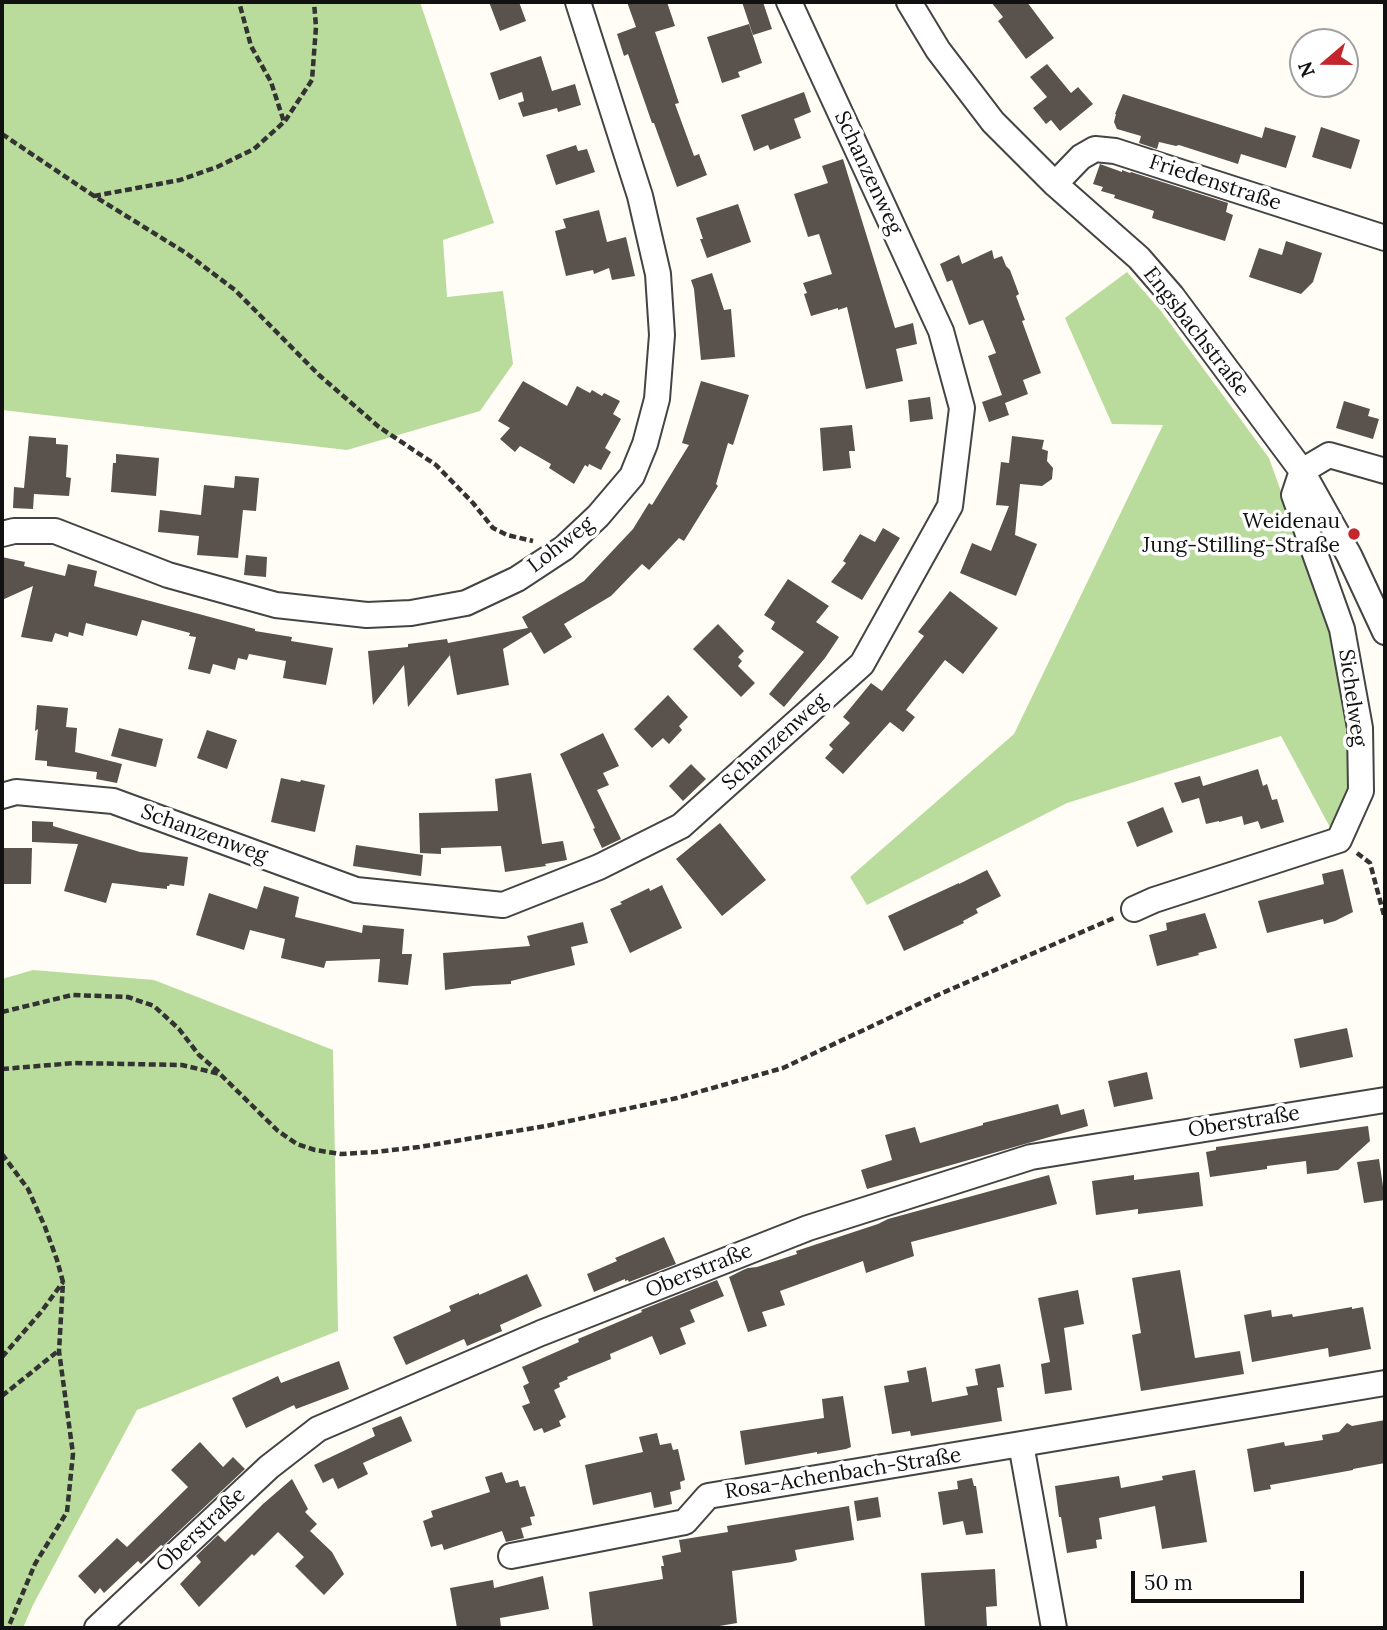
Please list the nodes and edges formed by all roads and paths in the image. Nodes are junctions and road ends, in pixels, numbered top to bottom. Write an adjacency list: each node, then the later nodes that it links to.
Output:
1 (239, 2): 6 (path)
2 (314, 2): 6 (path)
3 (579, 2): 14 (street, Lohweg)
4 (789, 2): 16 (street, Schanzenweg)
5 (909, 2): 8 (street, Engsbachstraße)
6 (284, 122): 9 (path)
7 (2, 134): 9 (path)
8 (1055, 184): 10 (street, Friedenstraße); 11 (street, Engsbachstraße)
9 (94, 196): 14 (path)
10 (1385, 239)
11 (1302, 471): 12 (street); 15 (street, Engsbachstraße); 17 (street, Sichelweg)
12 (1385, 471)
13 (2, 534): 14 (street, Lohweg)
14 (564, 548)
15 (1385, 632)
16 (2, 796)
17 (1339, 840): 18 (street); 19 (path)
18 (1134, 909): 22 (path)
19 (1385, 919)
20 (2, 1012): 22 (path)
21 (2, 1069): 22 (path)
22 (220, 1074)
23 (1385, 1100): 33 (street, Oberstraße)
24 (2, 1154): 25 (path)
25 (63, 1282): 26 (path); 27 (path)
26 (59, 1351): 29 (path); 32 (path)
27 (2, 1357)
28 (1385, 1384): 30 (street, Rosa-Achenbach-Straße)
29 (2, 1396)
30 (1021, 1444): 31 (street, Rosa-Achenbach-Straße); 34 (street)
31 (512, 1556)
32 (8, 1628)
33 (97, 1628)
34 (1054, 1628)

